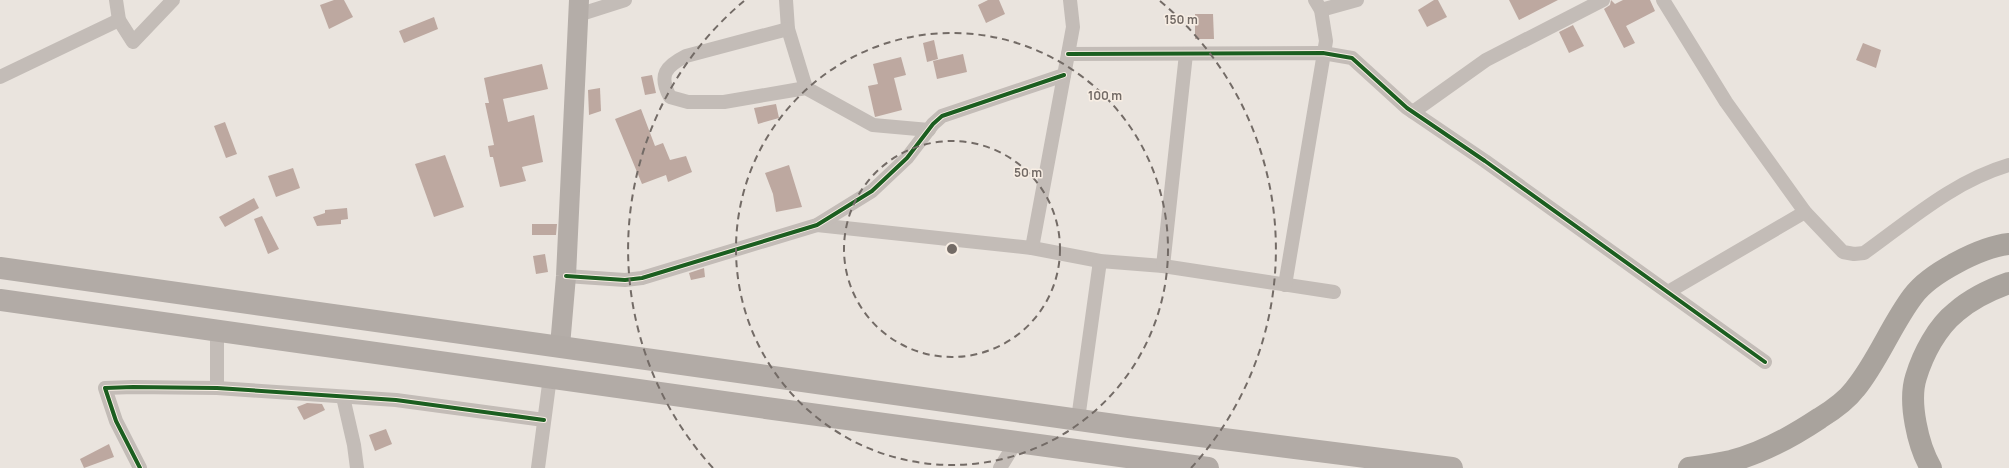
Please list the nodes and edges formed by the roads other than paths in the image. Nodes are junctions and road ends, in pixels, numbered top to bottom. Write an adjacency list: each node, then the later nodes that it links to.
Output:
1 (116, 0): 11 (street)
2 (173, 0): 11 (street)
3 (625, 0): 10 (street)
4 (786, 0): 12 (street)
5 (1070, 0): 14 (street)
6 (1357, 0): 9 (street)
7 (1603, 0): 19 (street)
8 (1663, 0): 22 (street)
9 (1318, 5): 13 (street)
10 (579, 8): 29 (street)
11 (119, 20): 17 (street)
12 (788, 29): 18 (street); 18 (street)
13 (1323, 53): 15 (street); 19 (street); 31 (street)
14 (1068, 54): 15 (street); 16 (street)
15 (1186, 54): 27 (street)
16 (1064, 75): 20 (street); 25 (street)
17 (0, 78)
18 (806, 88): 20 (street)
19 (1413, 112): 33 (street)
20 (929, 130): 23 (street)
21 (2009, 165): 22 (street)
22 (1805, 212): 33 (street)
23 (817, 225): 25 (street); 29 (street)
24 (2009, 244): 50 (highway)
25 (1032, 248): 26 (street)
26 (1100, 261): 27 (street); 41 (street)
27 (1163, 266): 31 (street)
28 (0, 268): 36 (main road)
29 (566, 276): 36 (street)
30 (2009, 283): 51 (highway)
31 (1285, 285): 32 (street)
32 (1334, 292)
33 (1668, 292): 37 (street)
34 (0, 300): 35 (main road)
35 (217, 330): 38 (main road); 39 (street)
36 (560, 346): 41 (main road)
37 (1765, 362)
38 (550, 378): 42 (street); 43 (main road)
39 (217, 388): 40 (street); 44 (street)
40 (343, 397): 42 (street); 45 (street)
41 (1078, 419): 49 (main road)
42 (544, 420): 46 (street)
43 (1016, 442): 47 (street); 48 (main road)
44 (140, 468)
45 (357, 468)
46 (538, 468)
47 (1000, 468)
48 (1208, 468)
49 (1452, 468)
50 (1689, 468)
51 (1931, 468)

